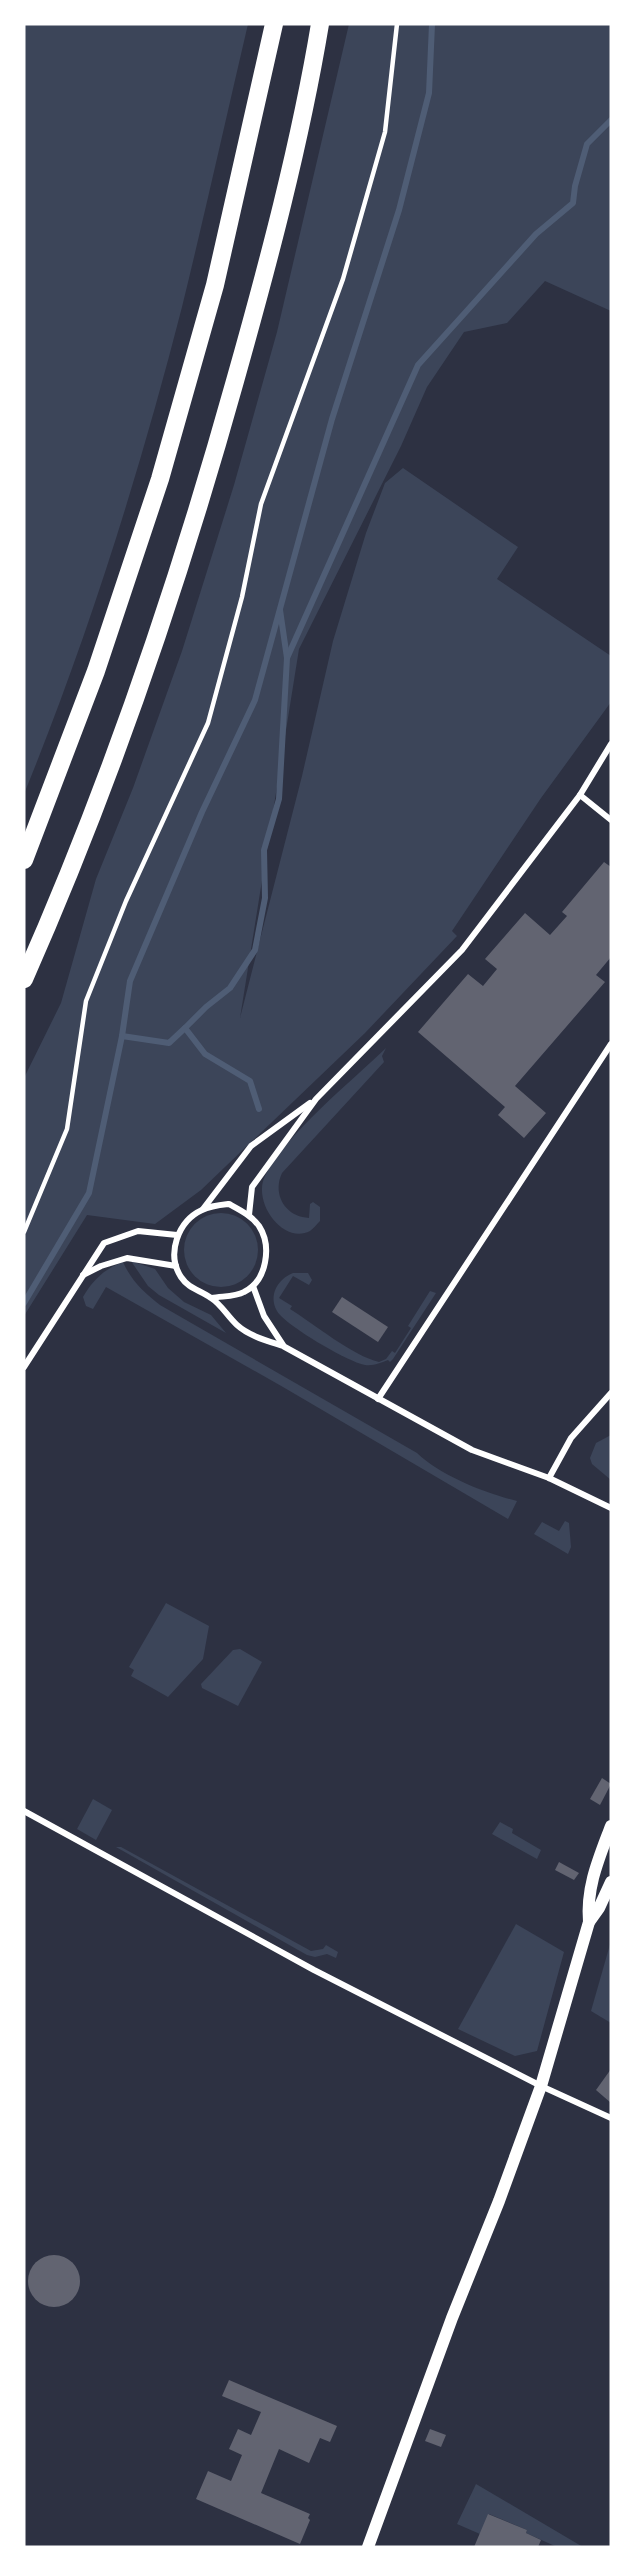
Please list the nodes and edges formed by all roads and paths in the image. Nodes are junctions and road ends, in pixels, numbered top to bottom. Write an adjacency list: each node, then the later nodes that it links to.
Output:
1 (274, 24): 7 (highway)
2 (320, 24): 8 (highway)
3 (397, 24): 13 (lane)
4 (611, 744): 5 (street)
5 (580, 795): 6 (street); 10 (street)
6 (611, 820)
7 (24, 860)
8 (24, 979)
9 (611, 1044): 22 (street)
10 (316, 1099): 11 (street); 12 (street)
11 (203, 1209): 12 (street); 14 (street)
12 (249, 1215): 17 (street)
13 (24, 1232)
14 (177, 1235): 15 (street); 16 (street)
15 (176, 1266): 16 (street); 18 (street)
16 (80, 1277): 20 (street)
17 (253, 1286): 18 (street); 19 (street)
18 (212, 1298): 19 (street)
19 (283, 1346): 22 (street)
20 (24, 1367)
21 (611, 1393): 23 (street)
22 (378, 1399): 23 (street)
23 (549, 1478): 24 (street)
24 (611, 1508)
25 (24, 1811): 29 (street)
26 (611, 1826): 28 (main road)
27 (611, 1882): 28 (main road)
28 (589, 1922): 29 (main road)
29 (541, 2086): 30 (street); 31 (main road)
30 (611, 2118)
31 (368, 2547)

